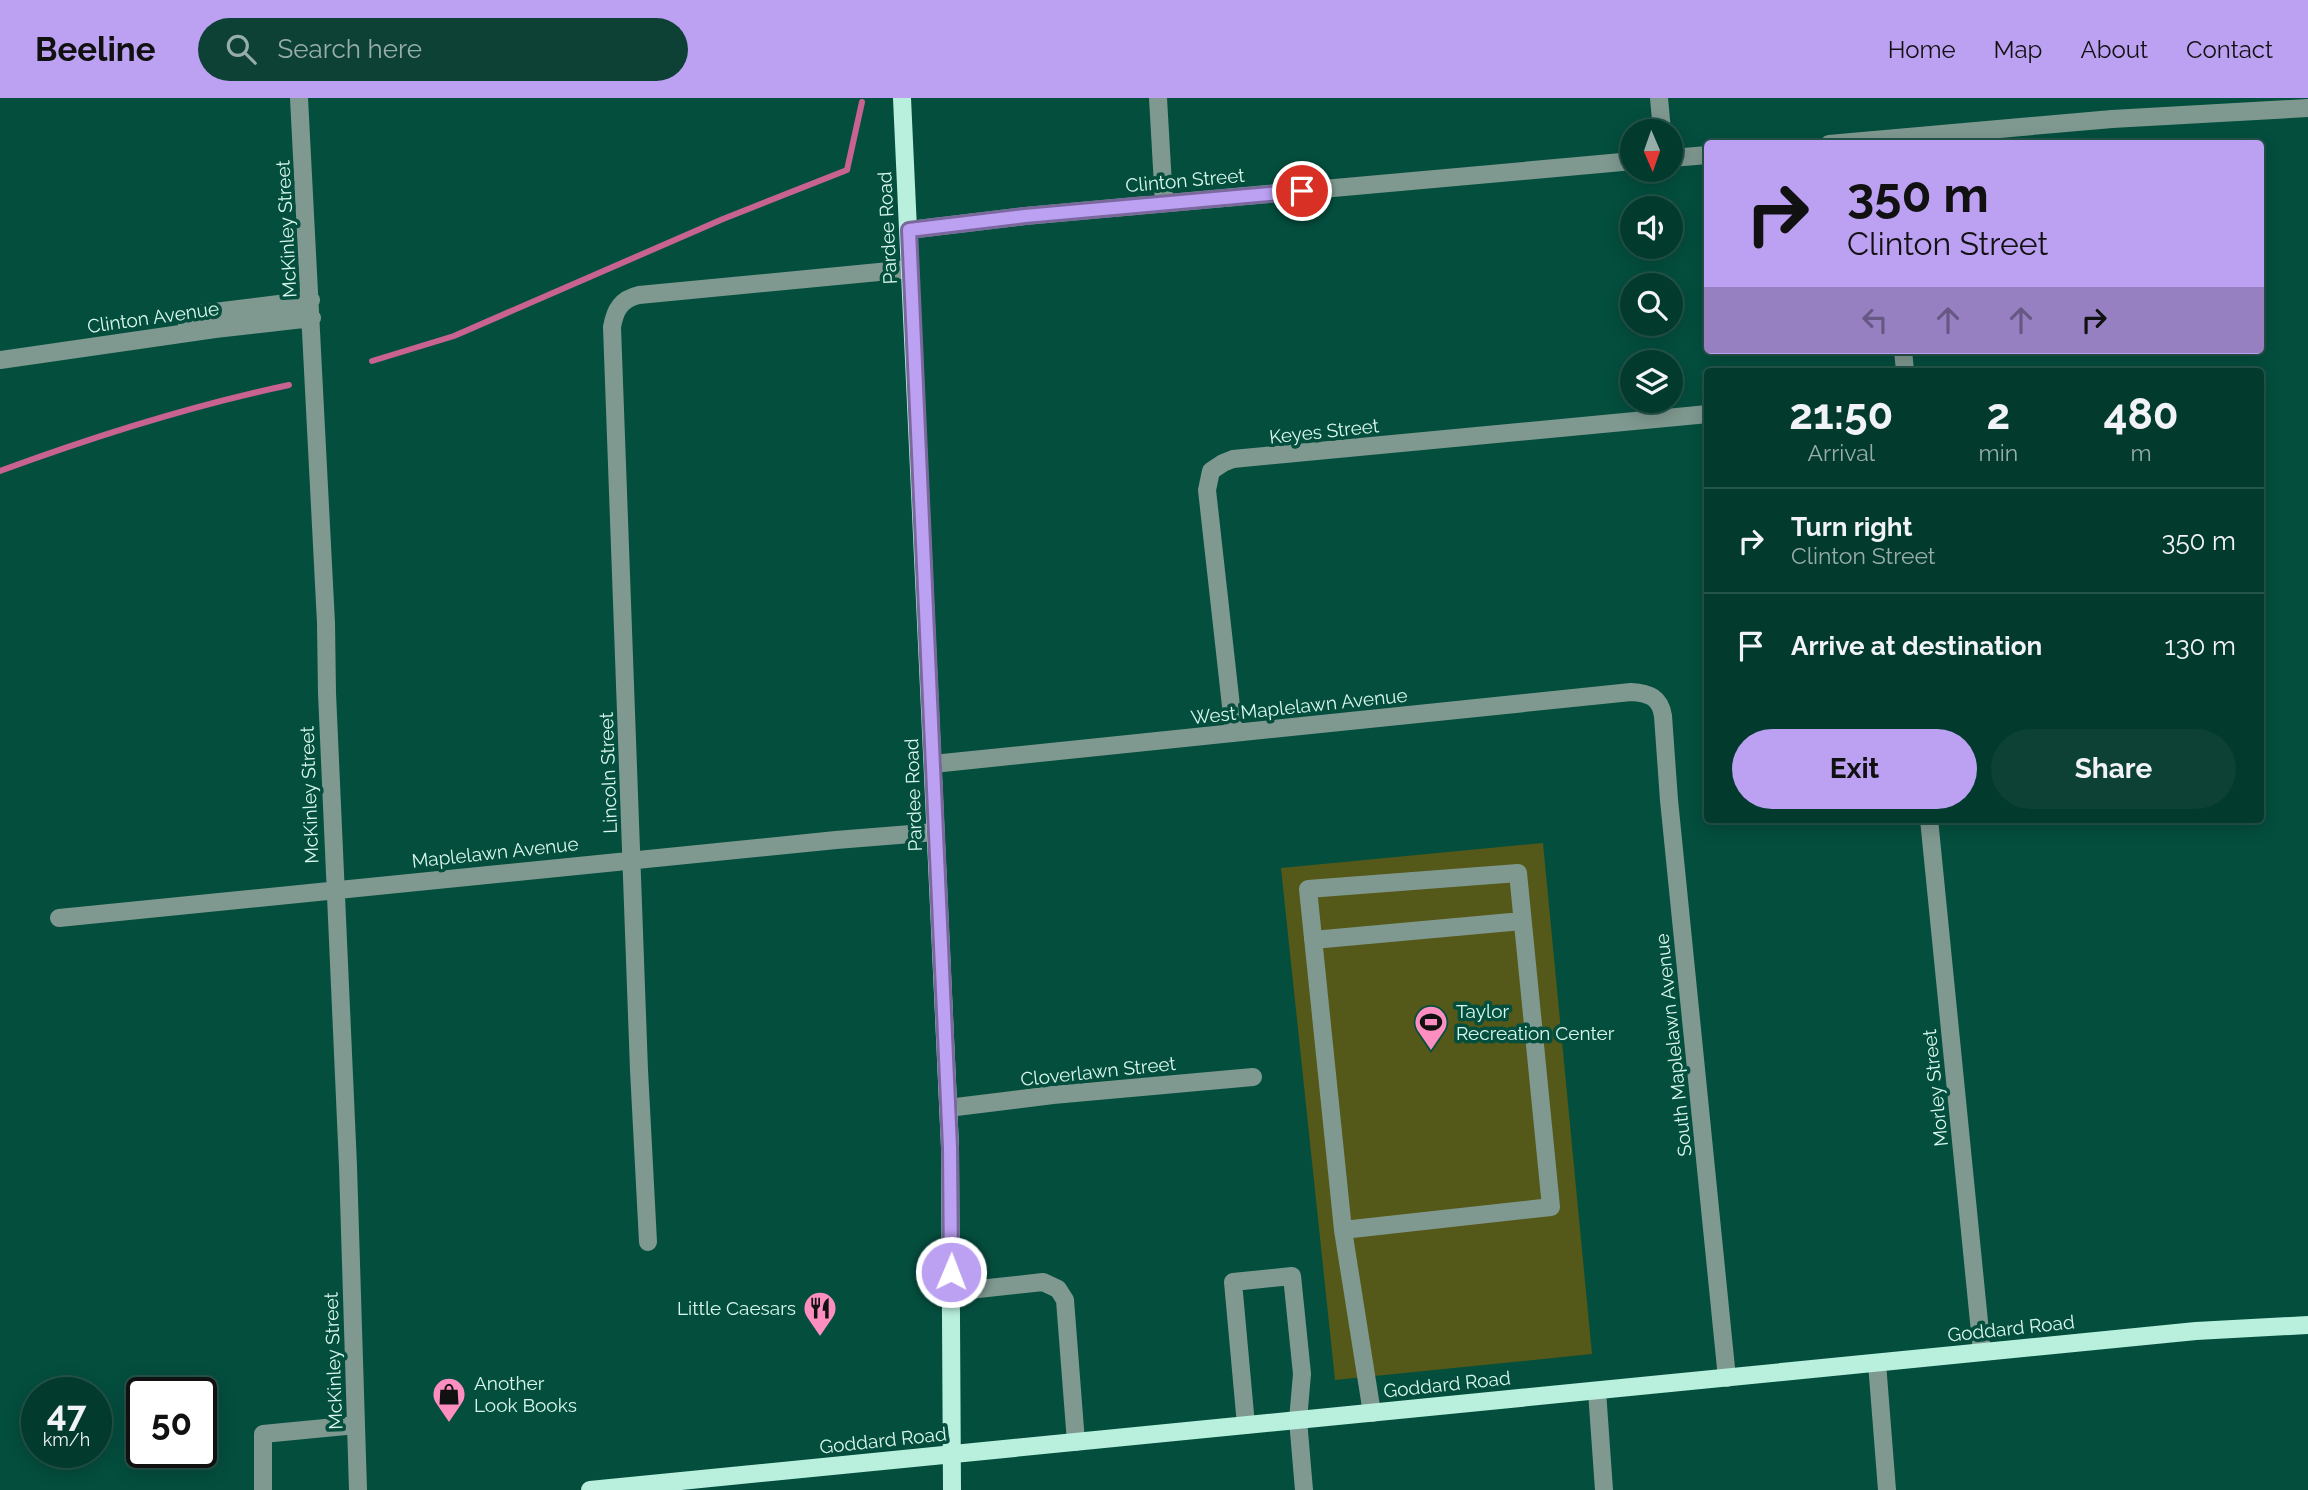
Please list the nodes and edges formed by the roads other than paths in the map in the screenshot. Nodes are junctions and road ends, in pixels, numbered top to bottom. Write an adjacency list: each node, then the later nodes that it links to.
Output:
1 (299, 98): 14 (street, McKinley Street)
2 (902, 98): 12 (main road, Pardee Road)
3 (1158, 98): 11 (street)
4 (1658, 98): 6 (street)
5 (2308, 108): 7 (street)
6 (1661, 119)
7 (1891, 140)
8 (1704, 155): 9 (street)
9 (1684, 157)
10 (1620, 162): 11 (street, Clinton Street)
11 (1164, 203): 12 (street, Clinton Street)
12 (909, 230): 13 (main road, Pardee Road)
13 (911, 269): 21 (main road, Pardee Road); 24 (street, Lincoln Street)
14 (311, 300): 15 (street, McKinley Street); 16 (street)
15 (312, 318): 16 (street, Clinton Avenue); 25 (street, McKinley Street)
16 (187, 333): 17 (street, Clinton Avenue)
17 (0, 360)
18 (1704, 414): 20 (street, Keyes Street)
19 (1662, 708): 20 (street, West Maplelawn Avenue); 37 (street, South Maplelawn Avenue)
20 (1234, 733): 21 (street, West Maplelawn Avenue)
21 (933, 764): 23 (main road, Pardee Road)
22 (1929, 823): 35 (street, Morley Street)
23 (936, 832): 24 (street, Maplelawn Avenue); 30 (main road, Pardee Road)
24 (633, 860): 25 (street, Maplelawn Avenue); 32 (street, Lincoln Street)
25 (334, 890): 26 (street, Maplelawn Avenue); 41 (street, McKinley Street)
26 (59, 918)
27 (1522, 921): 28 (street); 28 (street); 31 (street)
28 (1313, 940): 31 (street)
29 (1253, 1077): 30 (street, Cloverlawn Street)
30 (948, 1108): 33 (main road, Pardee Road)
31 (1343, 1230): 39 (street)
32 (648, 1242)
33 (951, 1292): 43 (street); 44 (main road, Pardee Road)
34 (2308, 1325): 35 (main road, Goddard Road)
35 (1982, 1352): 36 (main road, Goddard Road)
36 (1877, 1363): 37 (main road, Goddard Road); 51 (street)
37 (1727, 1378): 38 (main road, Goddard Road)
38 (1597, 1391): 39 (main road, Goddard Road); 50 (street)
39 (1372, 1413): 40 (main road, Goddard Road)
40 (1298, 1420): 42 (main road, Goddard Road); 42 (street); 49 (street)
41 (356, 1425): 45 (street); 46 (street, McKinley Street)
42 (1246, 1426): 43 (main road, Goddard Road)
43 (1076, 1442): 44 (main road, Goddard Road)
44 (952, 1454): 47 (main road, Goddard Road); 48 (main road, Pardee Road)
45 (264, 1490)
46 (358, 1490)
47 (590, 1490)
48 (952, 1490)
49 (1304, 1490)
50 (1604, 1490)
51 (1887, 1490)

